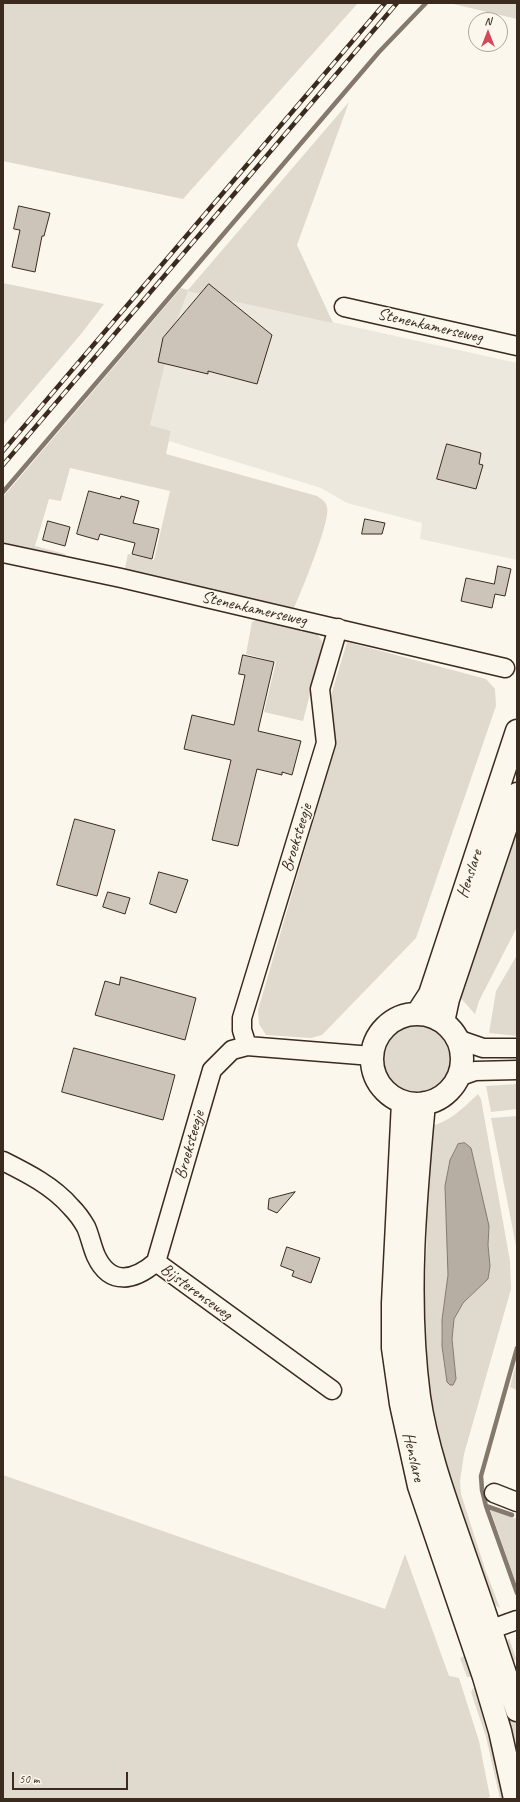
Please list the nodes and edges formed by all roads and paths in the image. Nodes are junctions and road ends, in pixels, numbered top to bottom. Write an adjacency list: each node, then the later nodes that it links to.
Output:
1 (344, 307): 2 (street, Stenenkamerseweg)
2 (517, 346)
3 (3, 553): 4 (street, Stenenkamerseweg)
4 (338, 628): 5 (street, Stenenkamerseweg); 11 (street, Broeksteegje)
5 (505, 668)
6 (517, 731): 8 (street, Henslare)
7 (517, 794): 9 (street, Henslare)
8 (417, 1014): 9 (street); 13 (street)
9 (442, 1022): 10 (street)
10 (457, 1039): 12 (street); 15 (street)
11 (247, 1046): 13 (street, Broeksteegje); 19 (street, Broeksteegje)
12 (517, 1048)
13 (372, 1056): 16 (street)
14 (517, 1070): 15 (street)
15 (458, 1077): 17 (street)
16 (403, 1102): 17 (street); 25 (street, Henslare)
17 (424, 1103): 24 (street, Henslare)
18 (3, 1161): 19 (street, Bijsterenseweg)
19 (156, 1262): 20 (street, Bijsterenseweg)
20 (332, 1390)
21 (494, 1493): 22 (street)
22 (517, 1502)
23 (517, 1620): 24 (street)
24 (491, 1629): 25 (street); 26 (street, Henslare)
25 (470, 1637): 27 (street, Henslare)
26 (517, 1710)
27 (515, 1799)

